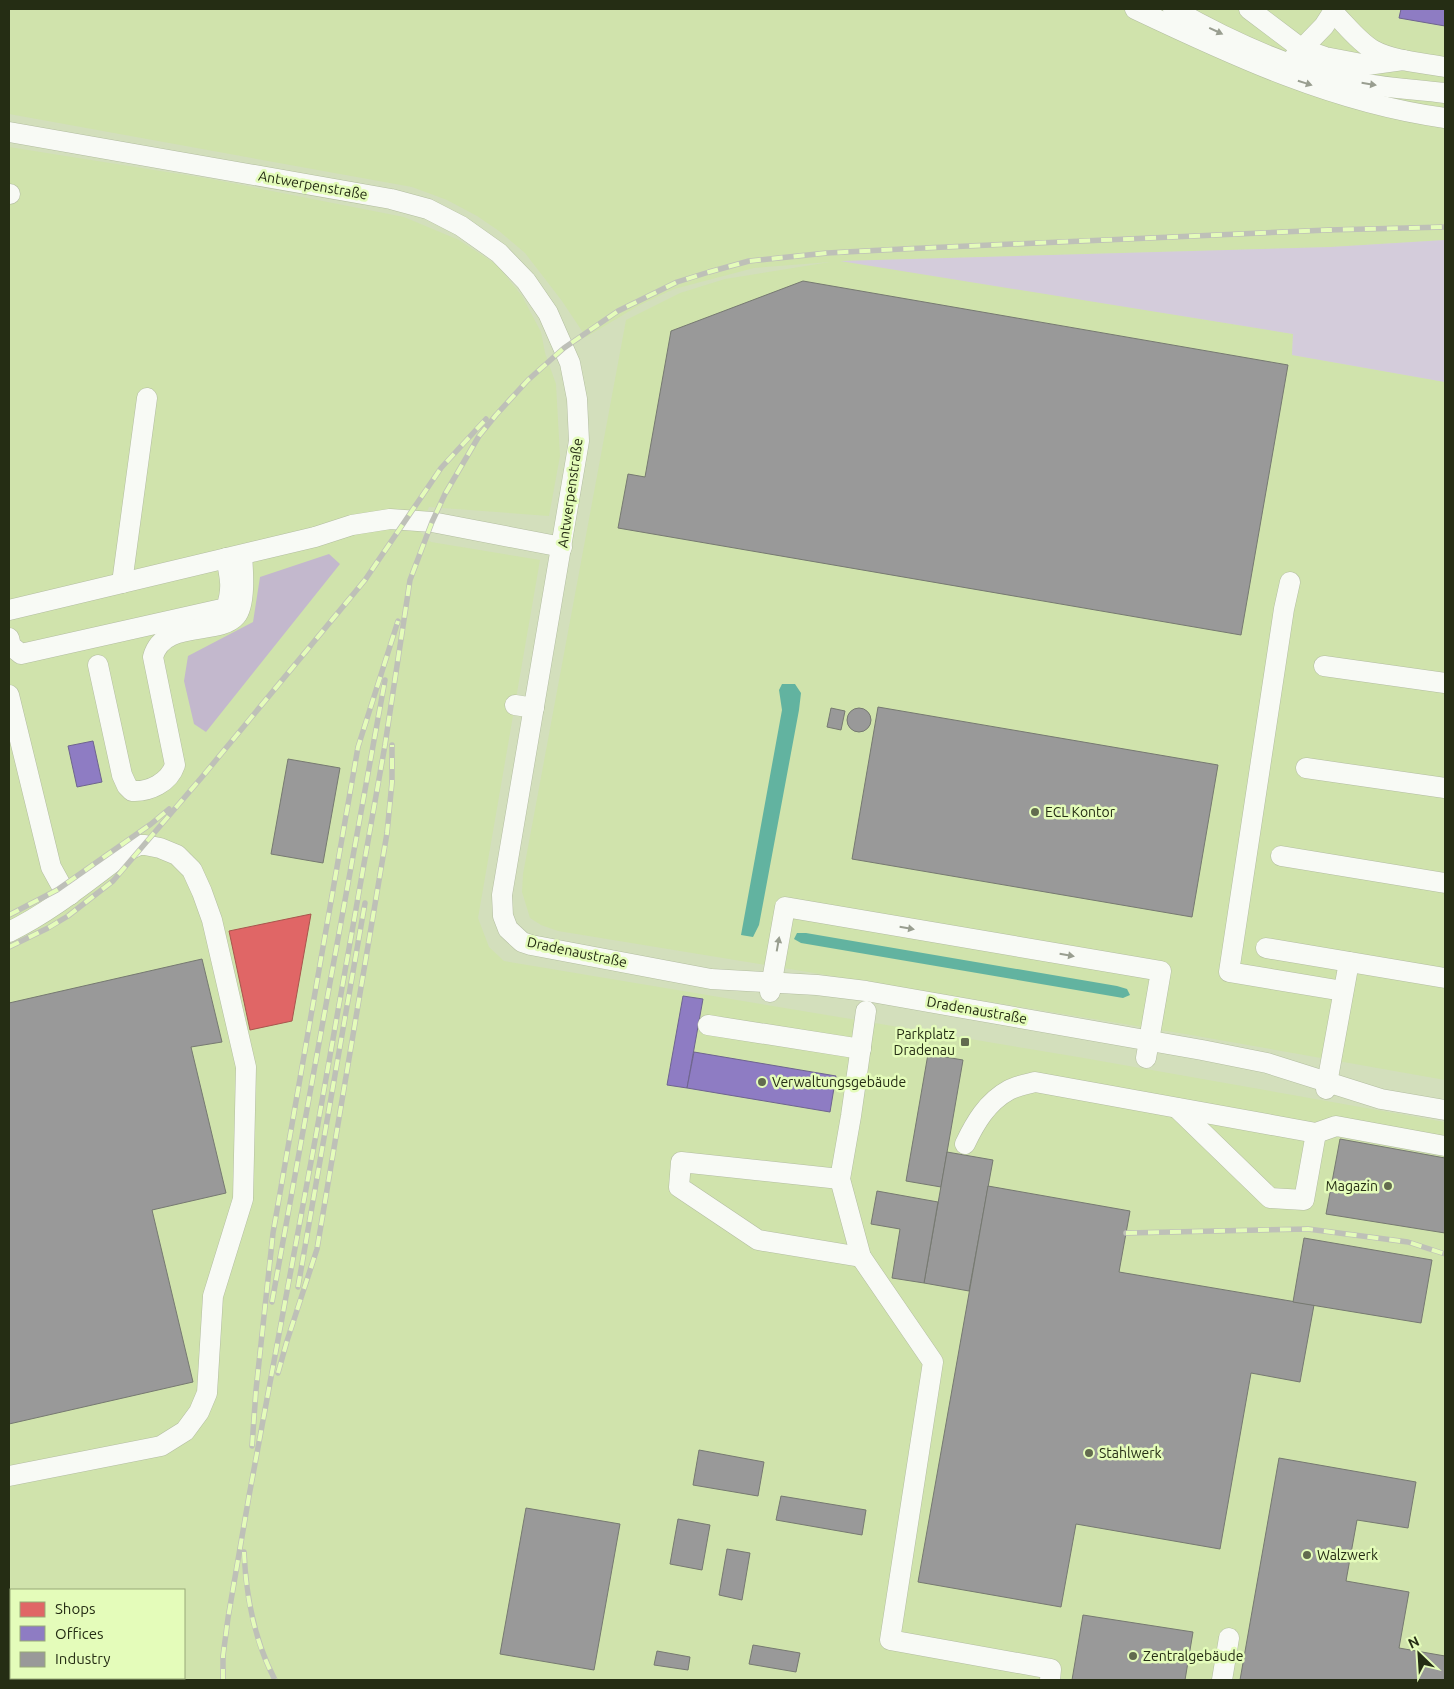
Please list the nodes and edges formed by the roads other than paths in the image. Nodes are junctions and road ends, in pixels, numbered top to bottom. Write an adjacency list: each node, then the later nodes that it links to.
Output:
1 (1135, 9): 9 (street, one-way to 9)
2 (1173, 9): 5 (street, one-way to 5)
3 (1249, 9): 5 (street)
4 (1334, 11): 5 (street); 6 (street)
5 (1295, 55): 6 (street); 8 (street, one-way to 8)
6 (1403, 60): 7 (street)
7 (1445, 67)
8 (1445, 93)
9 (1445, 118)
10 (9, 132): 12 (street, Antwerpenstraße)
11 (147, 398): 15 (street)
12 (562, 548): 13 (street); 27 (street, Antwerpenstraße)
13 (234, 557): 15 (street); 17 (street); 18 (street)
14 (1290, 582): 33 (street)
15 (122, 583): 16 (street)
16 (9, 610)
17 (11, 650)
18 (98, 665)
19 (1324, 666): 20 (street)
20 (1445, 683)
21 (9, 695): 26 (street)
22 (1306, 768): 23 (street)
23 (1445, 788)
24 (1281, 856): 25 (street)
25 (1445, 883)
26 (70, 895): 28 (street); 46 (street)
27 (508, 929): 32 (street, Dradenaustraße)
28 (9, 932)
29 (1266, 948): 30 (street)
30 (1348, 962): 31 (street); 33 (street)
31 (1445, 978)
32 (771, 987): 37 (street, Dradenaustraße); 37 (street, one-way to 37)
33 (1343, 991): 38 (street)
34 (866, 1011): 36 (street)
35 (708, 1025): 36 (street)
36 (861, 1049): 44 (street)
37 (1148, 1050): 38 (street, Dradenaustraße)
38 (1327, 1086): 40 (street, Dradenaustraße)
39 (1177, 1108): 41 (street); 41 (street); 42 (street)
40 (1445, 1110)
41 (1316, 1133): 43 (street)
42 (965, 1144)
43 (1445, 1146)
44 (840, 1179): 45 (street); 45 (street)
45 (861, 1257): 48 (street)
46 (9, 1476)
47 (1229, 1638): 49 (street)
48 (1050, 1680)
49 (1222, 1680)

